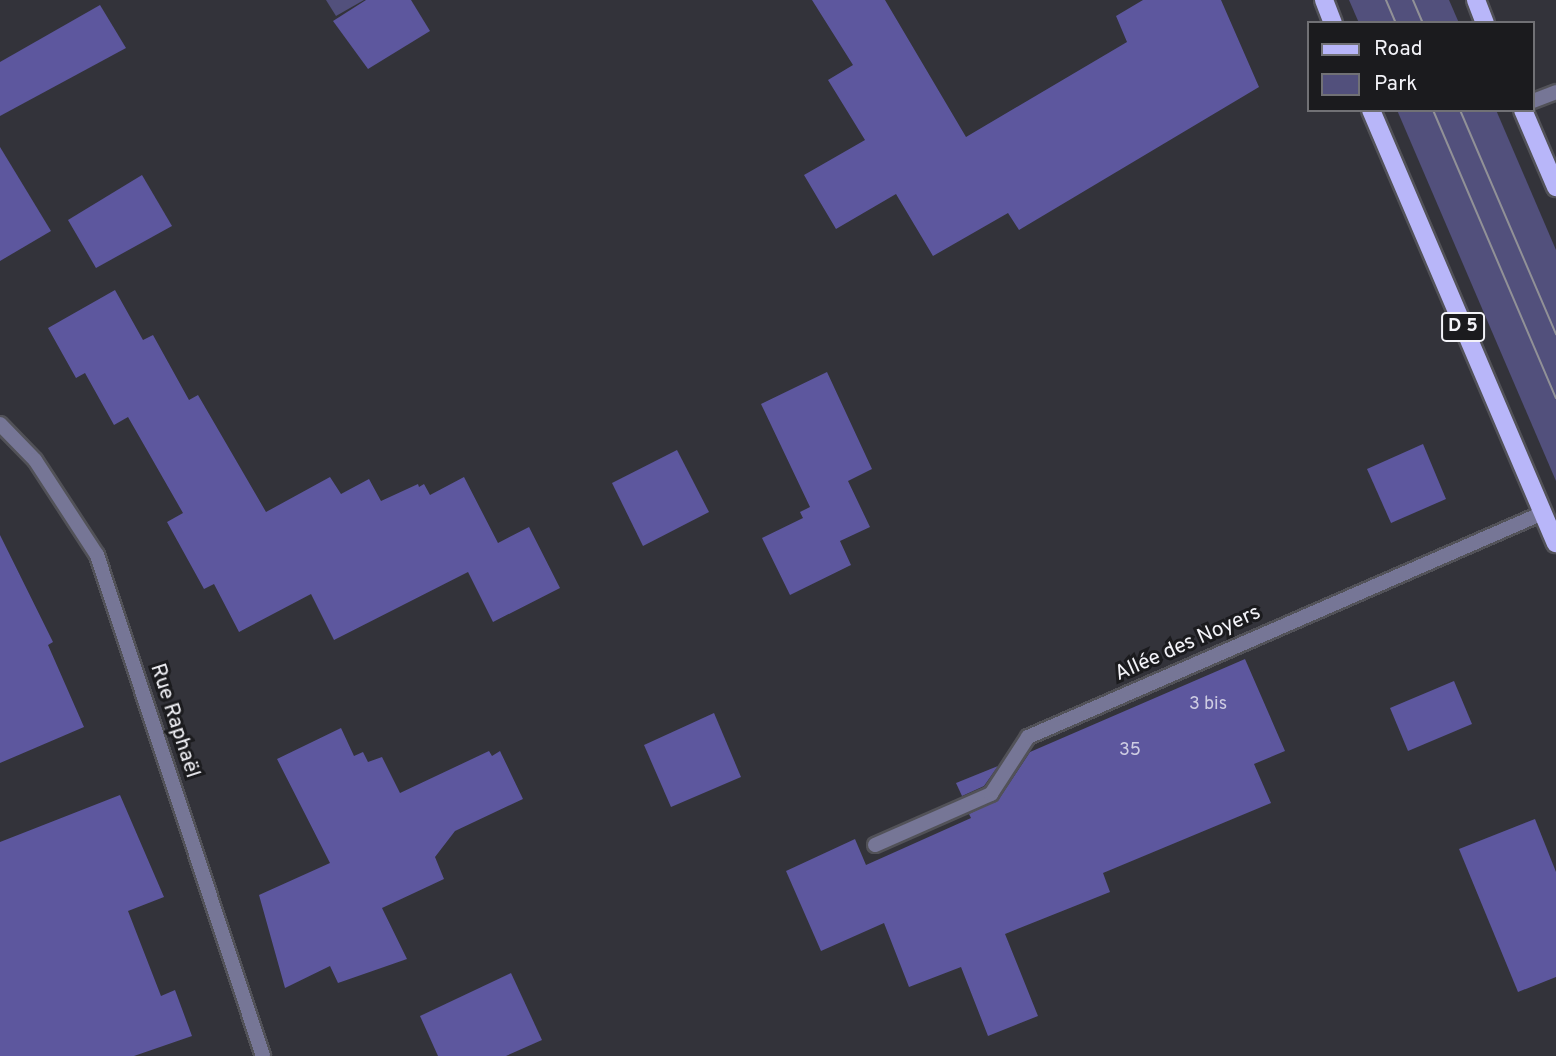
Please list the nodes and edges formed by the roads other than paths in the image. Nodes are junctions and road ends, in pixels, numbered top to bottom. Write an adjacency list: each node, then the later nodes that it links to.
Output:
1 (1324, 0): 3 (main road)
2 (1476, 0): 4 (main road)
3 (1332, 21)
4 (1484, 21)
5 (1556, 92): 6 (street)
6 (1535, 100)
7 (1372, 112): 11 (main road, D 5)
8 (1524, 112): 9 (main road)
9 (1556, 187)
10 (0, 424): 14 (street, Rue Raphaël)
11 (1543, 513): 12 (main road, D 5); 13 (street, Allée des Noyers)
12 (1556, 543)
13 (875, 845)
14 (263, 1056)

